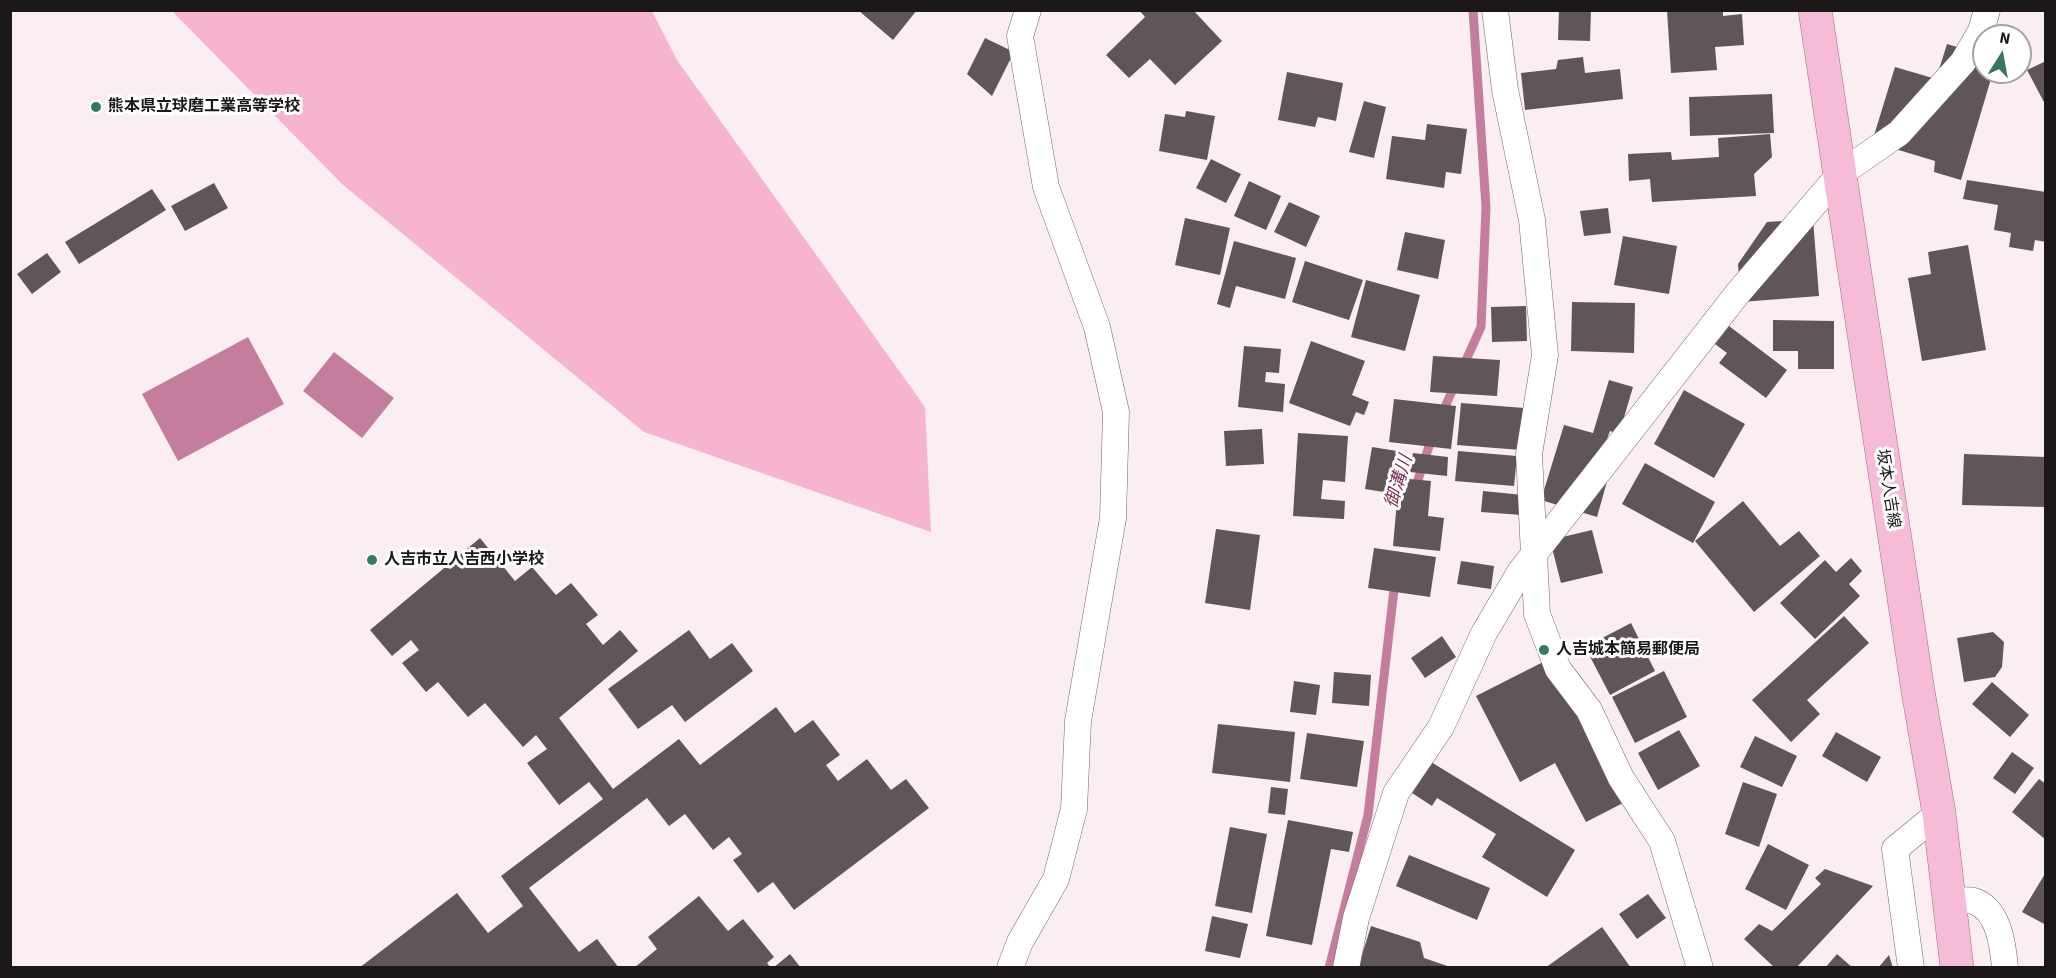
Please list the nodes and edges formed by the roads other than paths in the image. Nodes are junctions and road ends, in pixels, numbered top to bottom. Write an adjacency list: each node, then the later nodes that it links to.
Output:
1 (1028, 10): 9 (street)
2 (1495, 10): 6 (street)
3 (1815, 10): 5 (main road, 坂本人吉線)
4 (1987, 10): 5 (street)
5 (1840, 174): 6 (street); 7 (main road, 坂本人吉線)
6 (1536, 555): 10 (street); 11 (street)
7 (1939, 813): 8 (main road, 坂本人吉線); 12 (street)
8 (1949, 901): 13 (main road, 坂本人吉線); 14 (street)
9 (1010, 968)
10 (1346, 968)
11 (1700, 968)
12 (1911, 968)
13 (1957, 968)
14 (2005, 968)

